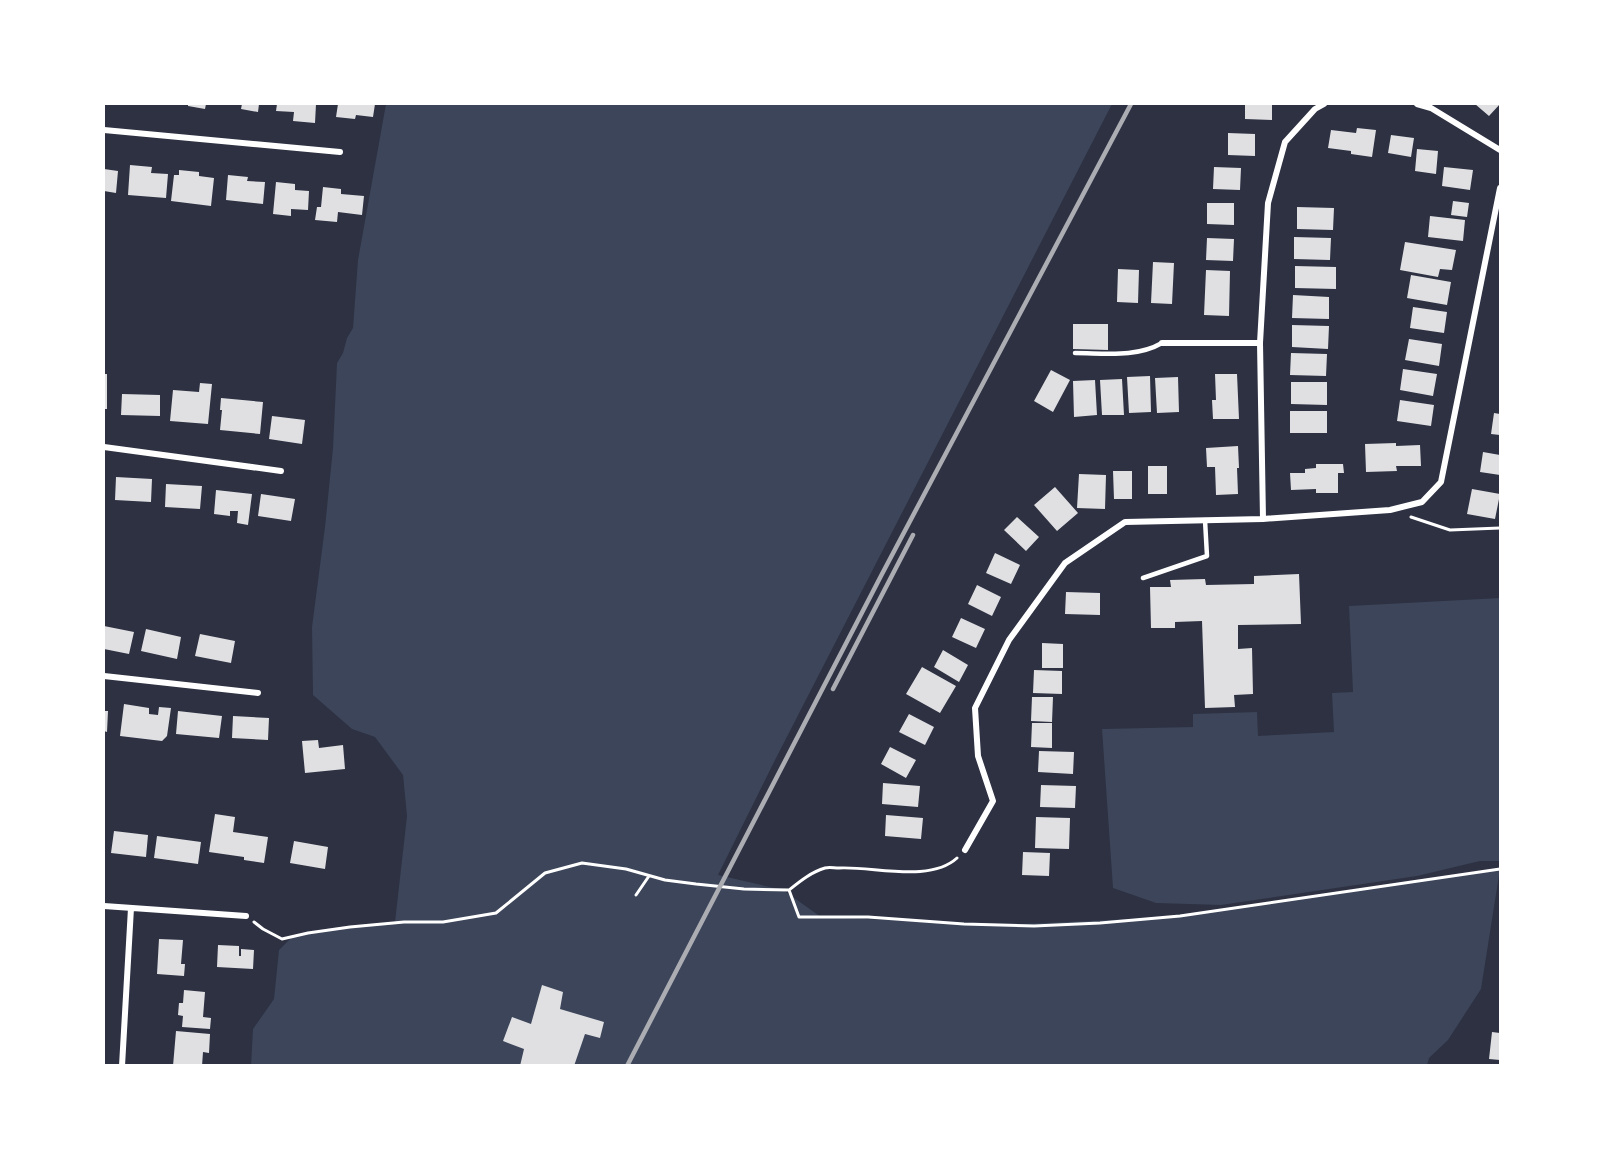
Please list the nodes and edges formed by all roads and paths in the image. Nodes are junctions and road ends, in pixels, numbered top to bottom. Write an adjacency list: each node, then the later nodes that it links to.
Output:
1 (1324, 104): 8 (street)
2 (1417, 104): 4 (street)
3 (104, 130): 5 (street)
4 (1500, 150)
5 (340, 152)
6 (1500, 188): 12 (street)
7 (1162, 343): 8 (street); 9 (lane)
8 (1260, 343): 13 (street)
9 (1075, 353)
10 (104, 447): 11 (street)
11 (280, 471)
12 (1390, 510): 13 (street); 15 (path)
13 (1263, 519): 14 (street)
14 (1205, 520): 16 (lane); 19 (street)
15 (1500, 528)
16 (1143, 578)
17 (104, 675): 18 (street)
18 (258, 693)
19 (965, 850): 22 (path)
20 (1500, 869): 22 (path)
21 (649, 876): 22 (path); 23 (path); 26 (path)
22 (789, 890)
23 (636, 896)
24 (104, 906): 25 (street)
25 (132, 908): 26 (street); 27 (street)
26 (246, 916)
27 (123, 1065)

